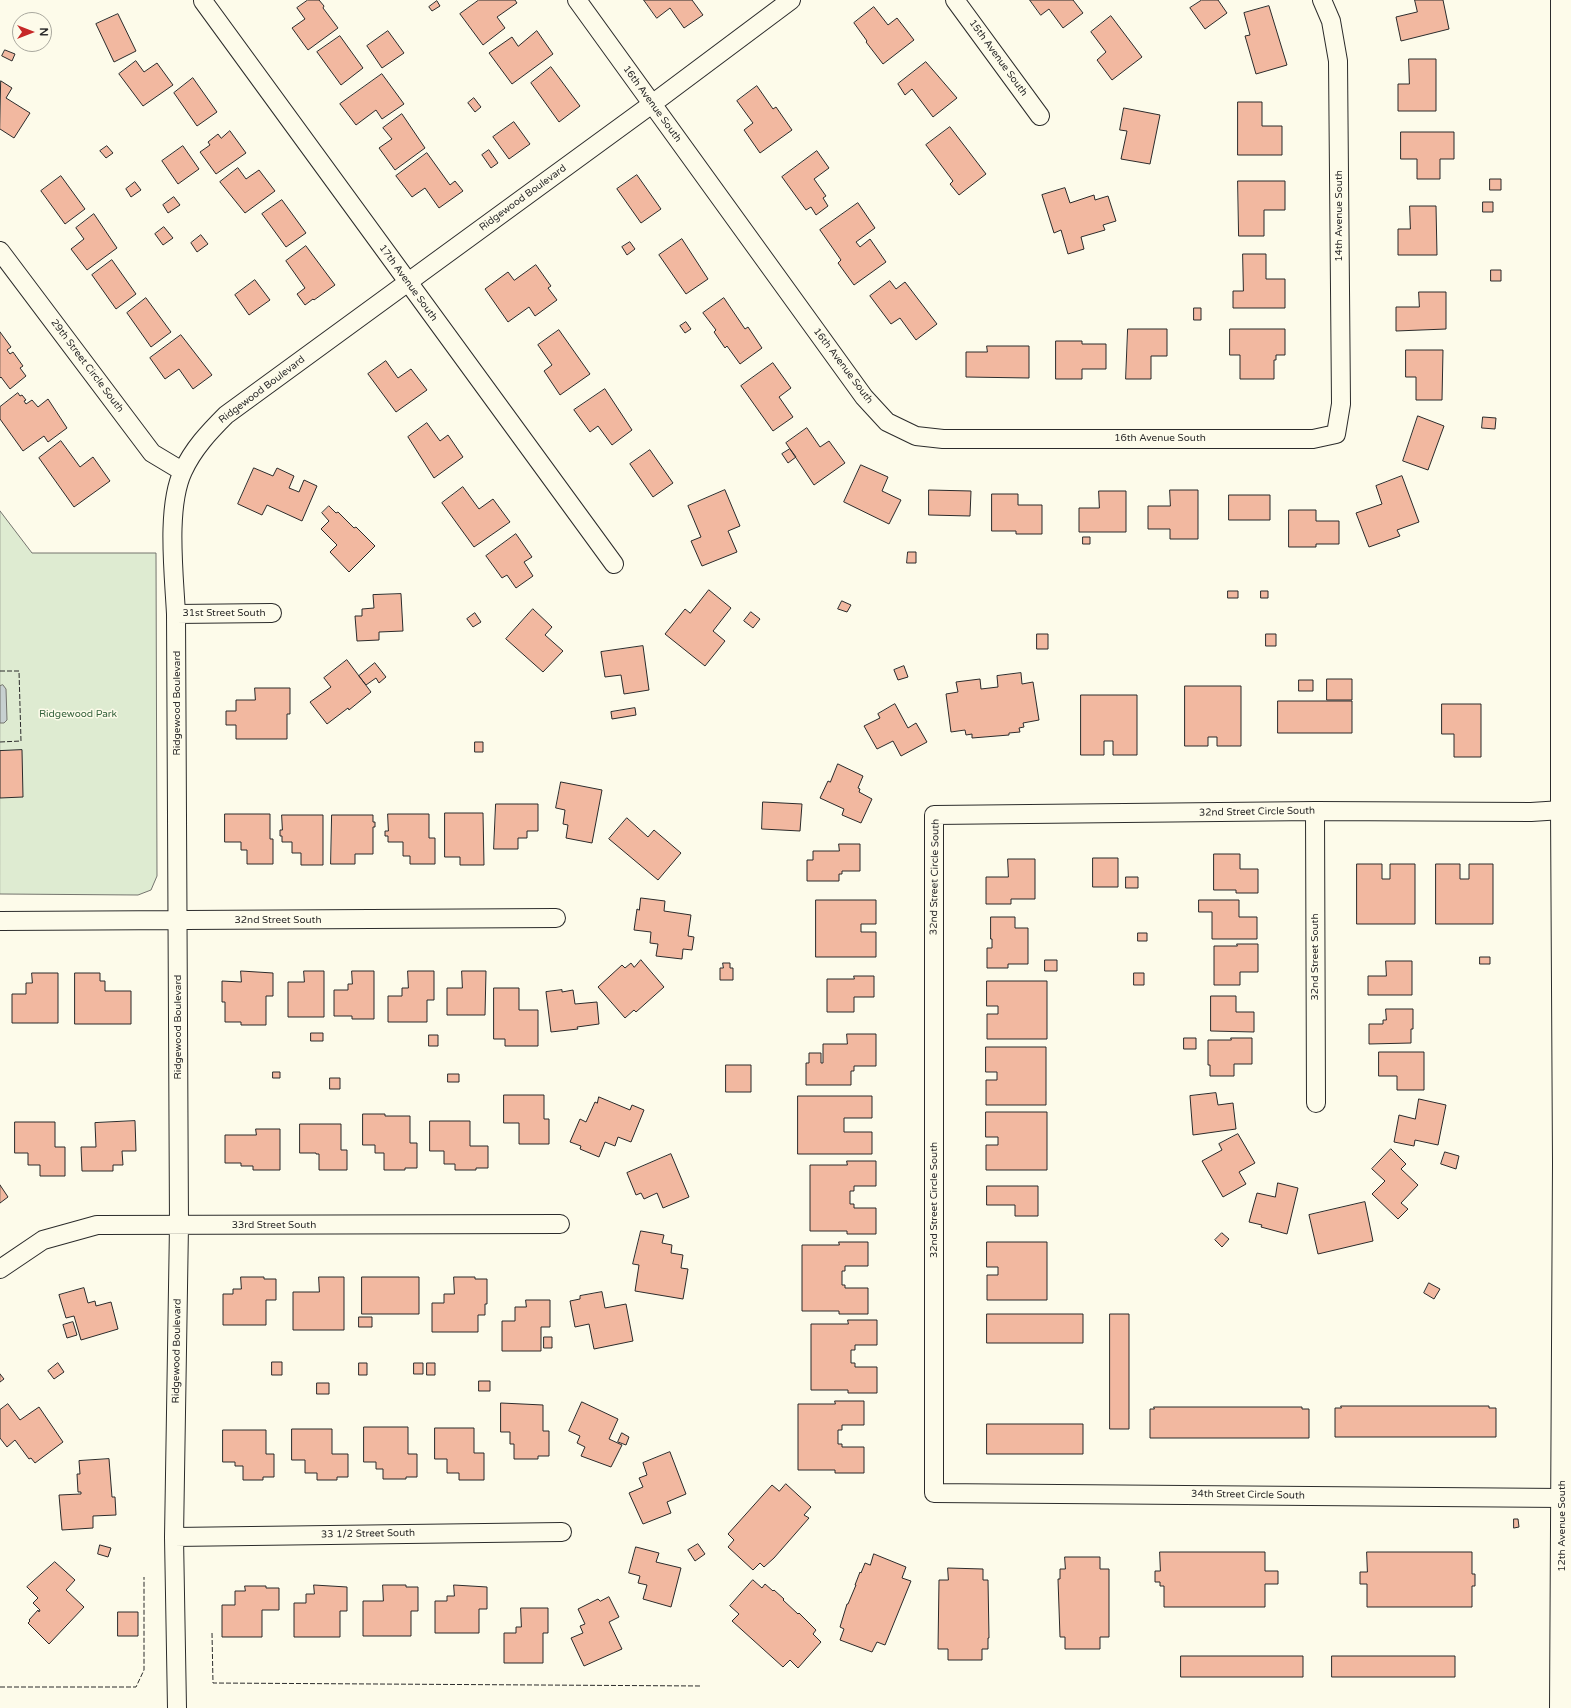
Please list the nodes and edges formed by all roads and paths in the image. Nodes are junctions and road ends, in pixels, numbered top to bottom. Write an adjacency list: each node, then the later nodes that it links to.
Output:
1 (577, 0): 8 (street, 16th Avenue South)
2 (791, 0): 8 (street, Ridgewood Boulevard)
3 (955, 0): 9 (street, 15th Avenue South)
4 (1322, 0): 12 (street, 14th Avenue South)
5 (1562, 0): 7 (street, 12th Avenue South)
6 (203, 1): 11 (street, 17th Avenue South)
7 (1567, 41): 17 (street, 12th Avenue South)
8 (652, 104): 11 (street, Ridgewood Boulevard); 12 (street, 16th Avenue South)
9 (1040, 116)
10 (0, 252): 13 (street, 29th Street Circle South)
11 (408, 283): 13 (street, Ridgewood Boulevard); 14 (street, 17th Avenue South)
12 (1336, 434)
13 (182, 471): 16 (street, Ridgewood Boulevard)
14 (614, 564)
15 (272, 613): 16 (street, 31st Street South)
16 (176, 614): 20 (street, Ridgewood Boulevard)
17 (1562, 810): 18 (street, 32nd Street Circle South); 22 (street, 12th Avenue South)
18 (1314, 811): 23 (street, 32nd Street South); 28 (street, 32nd Street Circle South)
19 (556, 918): 20 (street, 32nd Street South)
20 (177, 920): 21 (street, 32nd Street South); 26 (street, Ridgewood Boulevard)
21 (0, 921)
22 (1567, 1100): 24 (street, 12th Avenue South)
23 (1316, 1104)
24 (1567, 1163): 29 (street, 12th Avenue South)
25 (560, 1224): 26 (street, 33rd Street South)
26 (179, 1225): 27 (street, 33rd Street South); 31 (street, Ridgewood Boulevard)
27 (0, 1269)
28 (934, 1493): 29 (street, 34th Street Circle South)
29 (1562, 1498): 33 (street, 12th Avenue South)
30 (562, 1532): 31 (street, 33 1/2 Street South)
31 (174, 1537): 32 (street, Ridgewood Boulevard)
32 (177, 1708)
33 (1561, 1708)

